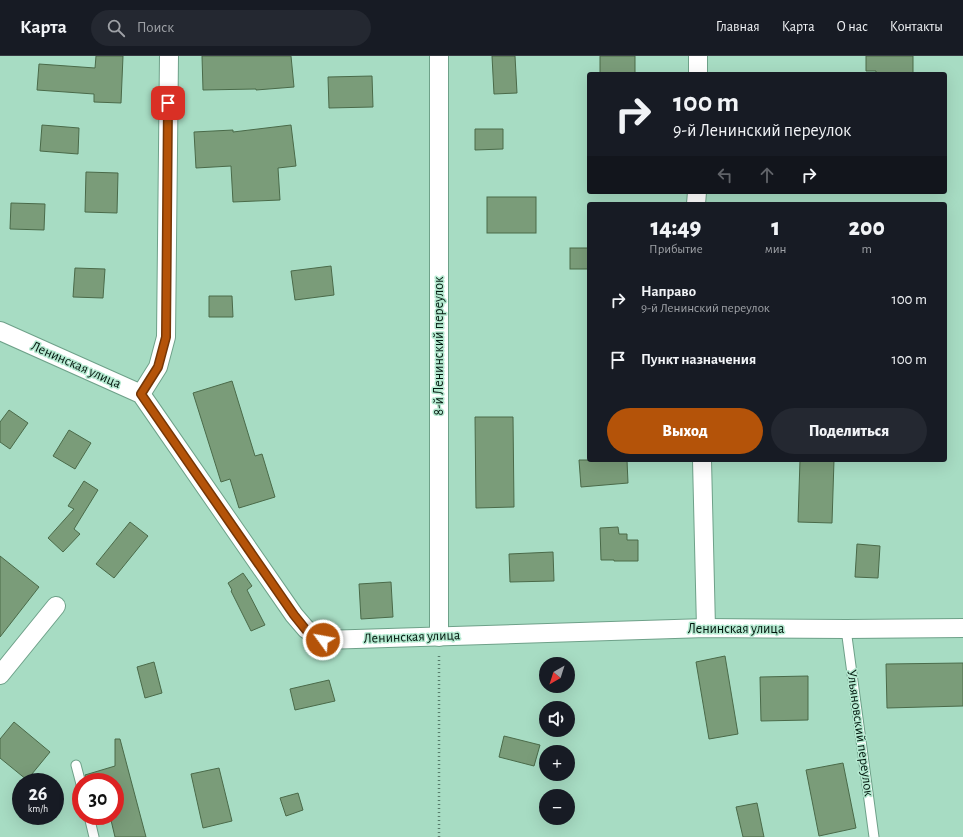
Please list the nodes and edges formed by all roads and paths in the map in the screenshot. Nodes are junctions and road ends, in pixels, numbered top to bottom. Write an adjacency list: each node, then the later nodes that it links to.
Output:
1 (169, 56): 6 (street)
2 (439, 56): 12 (street, 8-й Ленинский переулок)
3 (698, 56): 4 (street)
4 (698, 72)
5 (0, 331): 6 (street, Ленинская улица)
6 (141, 394): 12 (street, Ленинская улица)
7 (702, 462): 9 (street)
8 (56, 606): 13 (street)
9 (706, 628): 11 (street, Ленинская улица); 12 (street, Ленинская улица)
10 (963, 628): 11 (street, Ленинская улица)
11 (846, 629): 19 (lane, Ульяновский переулок)
12 (439, 637): 18 (path)
13 (0, 674)
14 (76, 765): 15 (lane)
15 (78, 773)
16 (91, 825): 17 (lane)
17 (94, 837)
18 (439, 837)
19 (874, 837)

